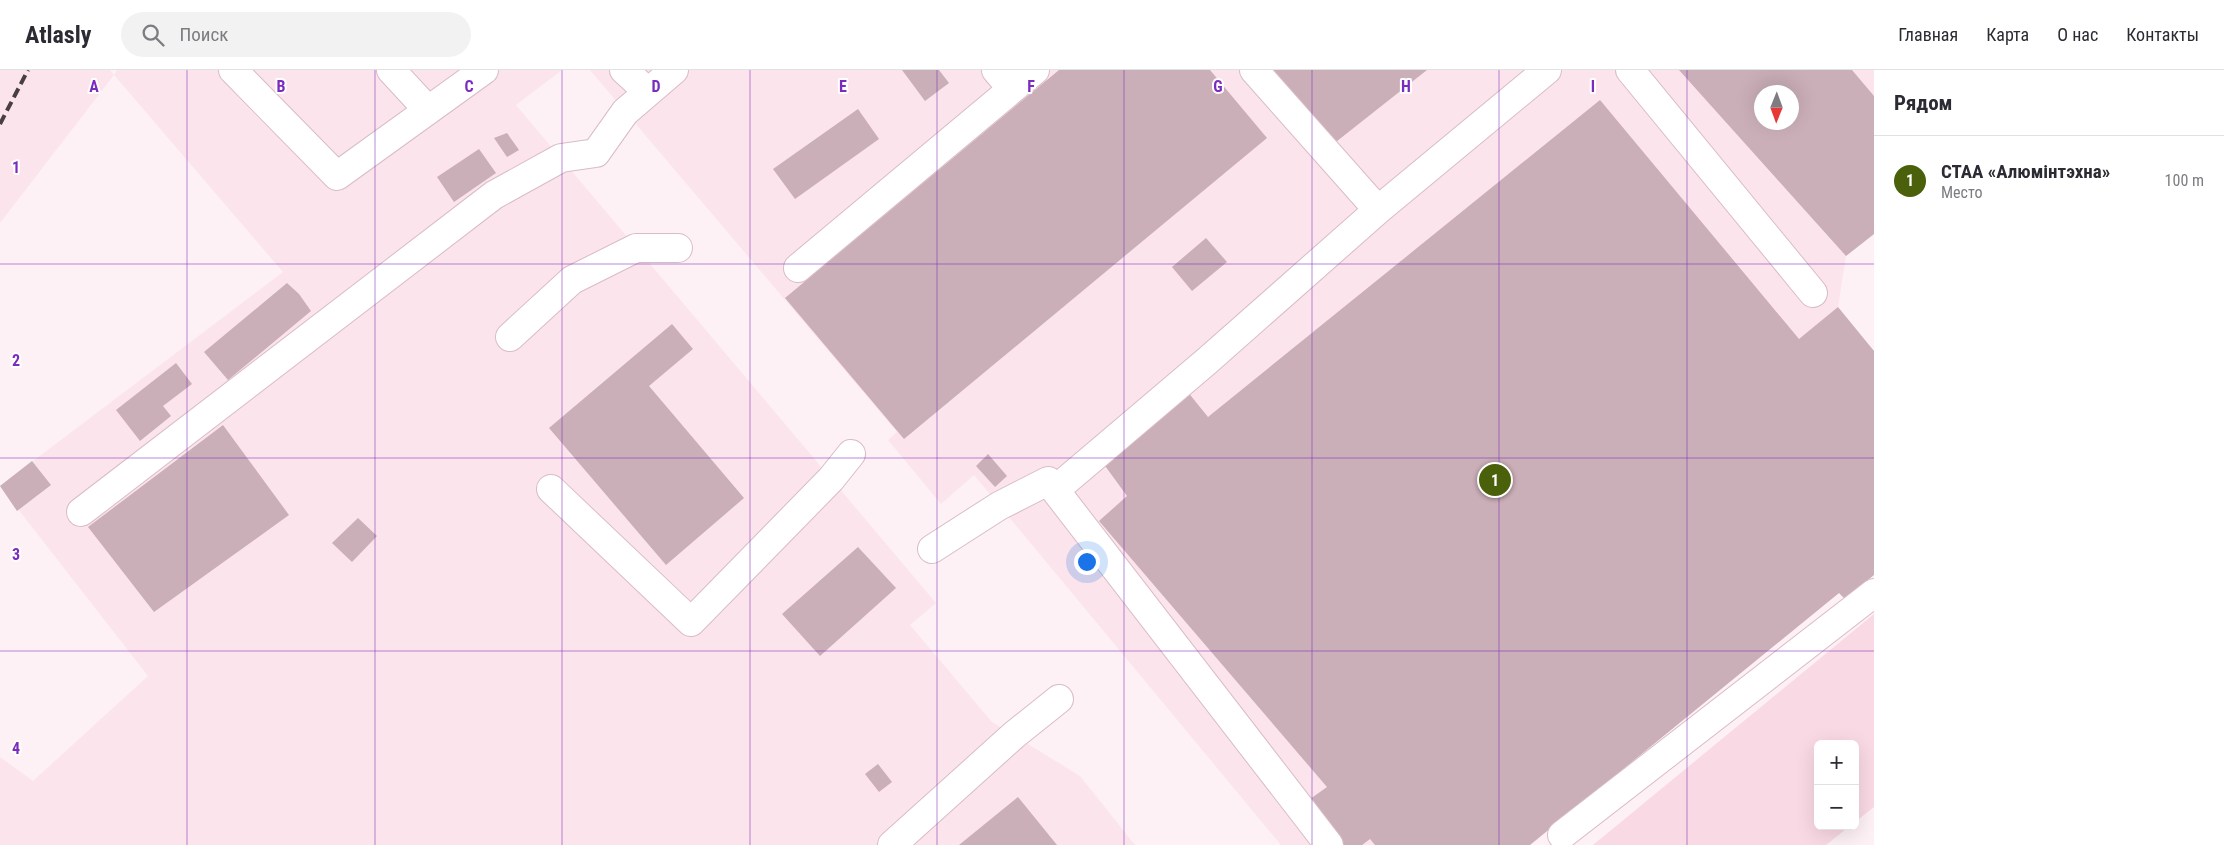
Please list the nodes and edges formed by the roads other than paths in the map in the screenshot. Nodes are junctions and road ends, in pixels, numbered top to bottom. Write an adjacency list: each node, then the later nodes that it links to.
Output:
1 (233, 70): 12 (lane)
2 (392, 70): 12 (lane)
3 (484, 70): 12 (lane)
4 (624, 70): 11 (lane)
5 (674, 70): 11 (lane)
6 (1035, 70): 10 (lane)
7 (1254, 70): 13 (lane)
8 (1547, 70): 13 (lane)
9 (1630, 70): 16 (lane)
10 (1004, 80): 15 (lane)
11 (648, 92): 21 (lane)
12 (428, 110)
13 (1378, 210): 20 (lane)
14 (678, 248): 17 (lane)
15 (798, 268)
16 (1813, 293)
17 (510, 337)
18 (851, 454): 19 (lane)
19 (551, 489)
20 (1055, 490): 22 (lane); 27 (lane)
21 (81, 512)
22 (932, 549)
23 (1874, 593): 25 (lane)
24 (1059, 699): 26 (lane)
25 (1562, 835)
26 (892, 845)
27 (1328, 845)

